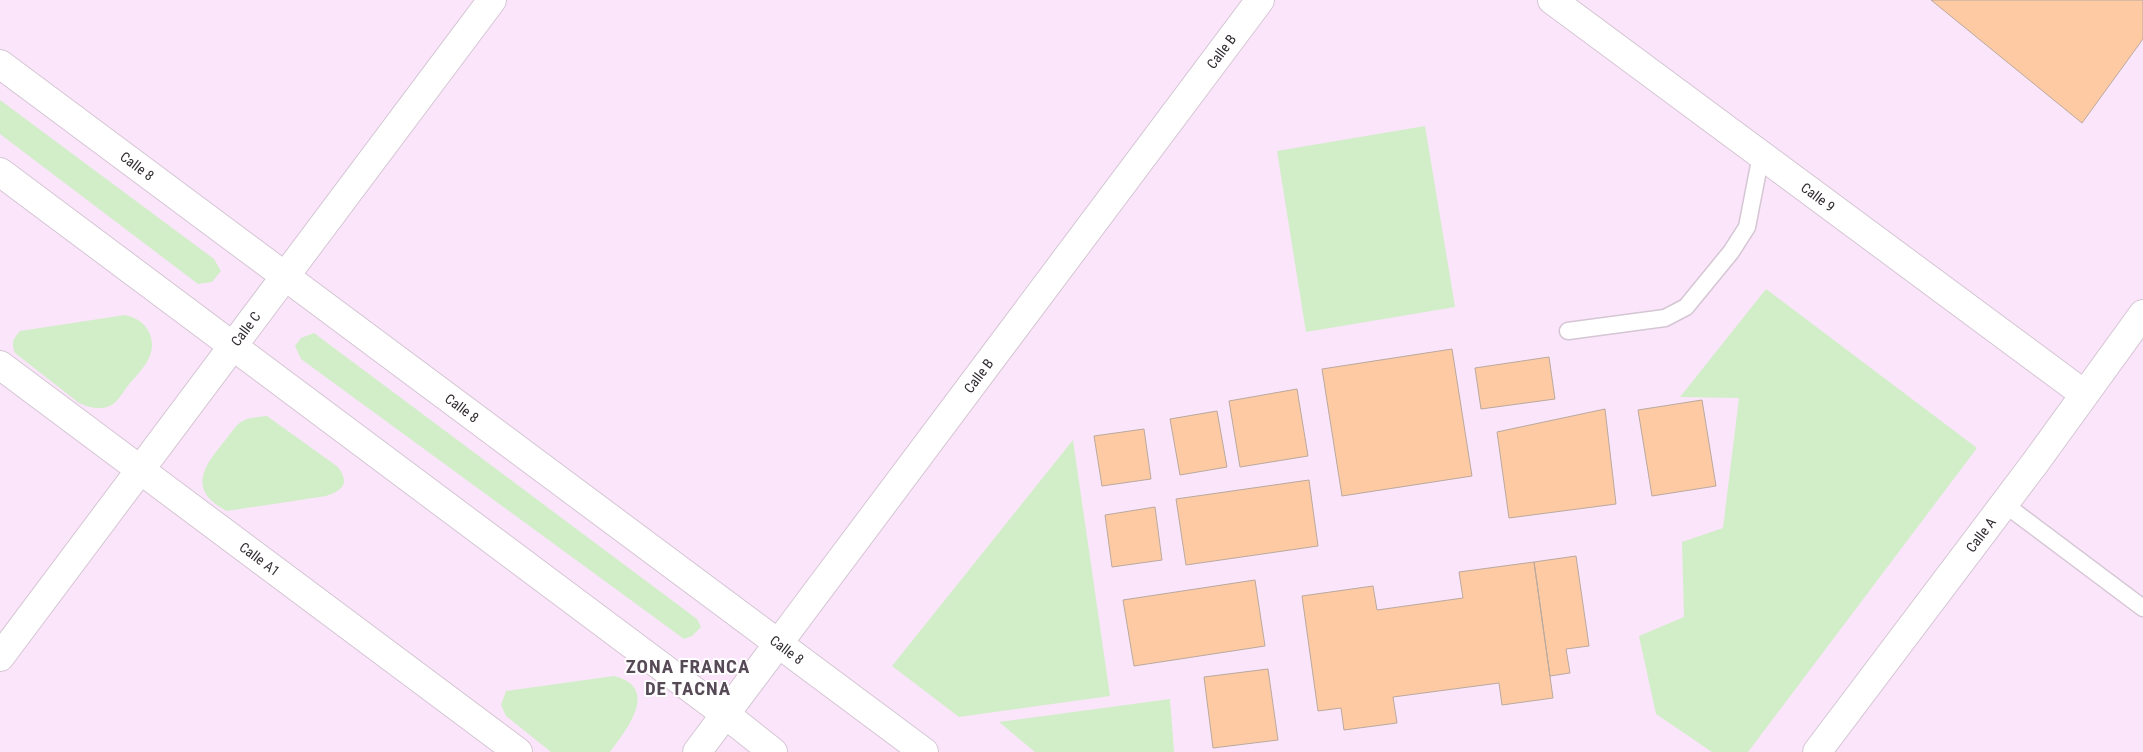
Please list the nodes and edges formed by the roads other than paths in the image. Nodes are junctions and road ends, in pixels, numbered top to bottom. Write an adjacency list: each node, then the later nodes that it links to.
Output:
1 (492, 0): 7 (street, Calle C)
2 (1260, 0): 16 (street, Calle B)
3 (1552, 0): 5 (street, Calle 9)
4 (0, 64): 7 (street, Calle 8)
5 (1761, 155): 9 (lane); 12 (street, Calle 9)
6 (0, 172): 10 (street)
7 (286, 276): 10 (street, Calle C); 16 (street, Calle 8)
8 (2143, 314): 12 (street, Calle A)
9 (1568, 331)
10 (233, 346): 13 (street, Calle C); 18 (street)
11 (0, 365): 13 (street, Calle A1)
12 (2084, 394): 14 (street, Calle A)
13 (140, 471): 17 (street, Calle C); 19 (street, Calle A1)
14 (2002, 504): 15 (lane); 23 (street, Calle A)
15 (2143, 608)
16 (778, 643): 18 (street, Calle B); 22 (street, Calle 8)
17 (0, 657)
18 (725, 714): 20 (street, Calle B); 21 (street)
19 (518, 752)
20 (697, 752)
21 (772, 752)
22 (924, 752)
23 (1817, 752)

